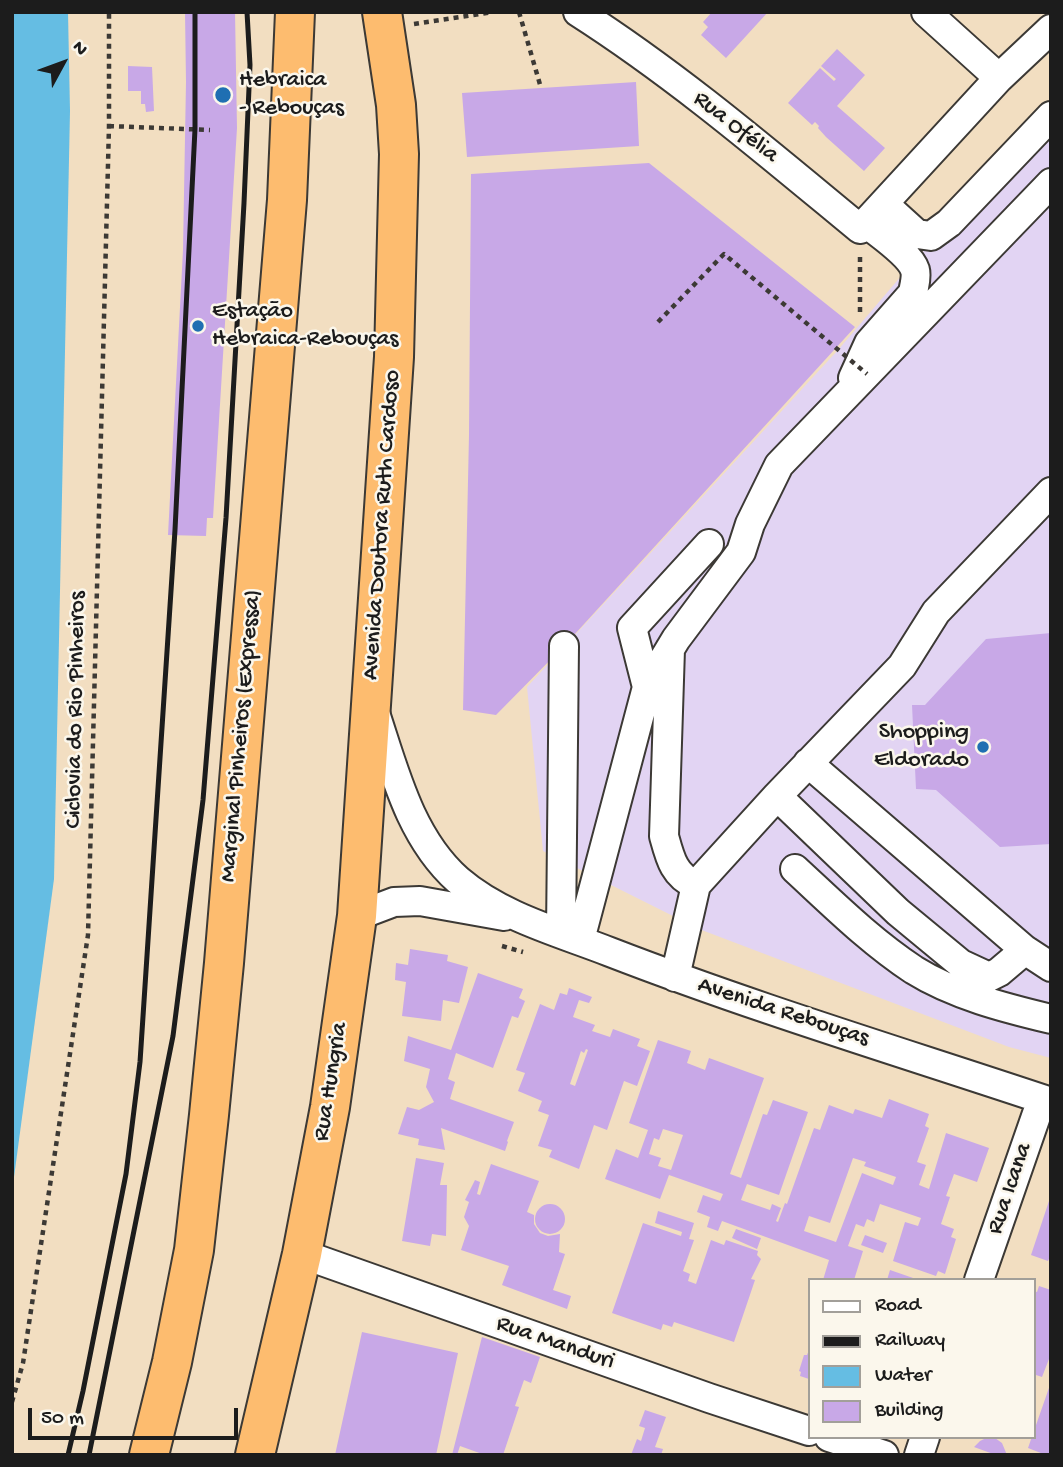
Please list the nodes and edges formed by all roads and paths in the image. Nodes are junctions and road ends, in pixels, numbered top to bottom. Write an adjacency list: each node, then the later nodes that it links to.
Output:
1 (109, 12): 12 (path, Ciclovia do Rio Pinheiros)
2 (295, 12): 43 (highway, Marginal Pinheiros (Expressa))
3 (493, 12): 7 (path)
4 (519, 12): 10 (path)
5 (578, 12): 15 (street, Rua Ofélia)
6 (926, 12): 9 (street)
7 (377, 18): 25 (highway, Avenida Doutora Ruth Cardoso)
8 (1051, 29): 9 (street)
9 (999, 79): 15 (street)
10 (541, 88)
11 (1051, 116): 15 (street)
12 (109, 126): 13 (path); 40 (path, Ciclovia do Rio Pinheiros)
13 (210, 130)
14 (1051, 183): 18 (street)
15 (870, 219): 16 (path); 19 (street)
16 (860, 321)
17 (658, 322): 18 (path, bridge)
18 (867, 374): 19 (street)
19 (846, 394): 23 (street)
20 (1051, 492): 26 (street)
21 (709, 544): 24 (street)
22 (564, 646): 32 (street)
23 (670, 649): 24 (street); 29 (street)
24 (647, 687): 32 (street)
25 (372, 704): 30 (highway, Rua Hungria); 31 (street, Avenida Rebouças)
26 (808, 763): 27 (street); 33 (street)
27 (777, 796): 29 (street); 33 (street)
28 (795, 869): 36 (street)
29 (696, 885): 35 (street)
30 (357, 916): 31 (street, Avenida Rebouças); 38 (highway, Rua Hungria)
31 (516, 917): 32 (street, Avenida Rebouças)
32 (571, 937): 35 (street, Avenida Rebouças)
33 (1025, 950): 34 (street)
34 (1051, 967)
35 (675, 977): 37 (street, Avenida Rebouças)
36 (1051, 1019)
37 (1046, 1100): 39 (street, Rua Icana)
38 (302, 1254): 41 (street, Rua Manduri); 44 (highway, Rua Hungria)
39 (980, 1278)
40 (12, 1402)
41 (808, 1431)
42 (836, 1439): 45 (street)
43 (149, 1455)
44 (255, 1455)
45 (884, 1455)

